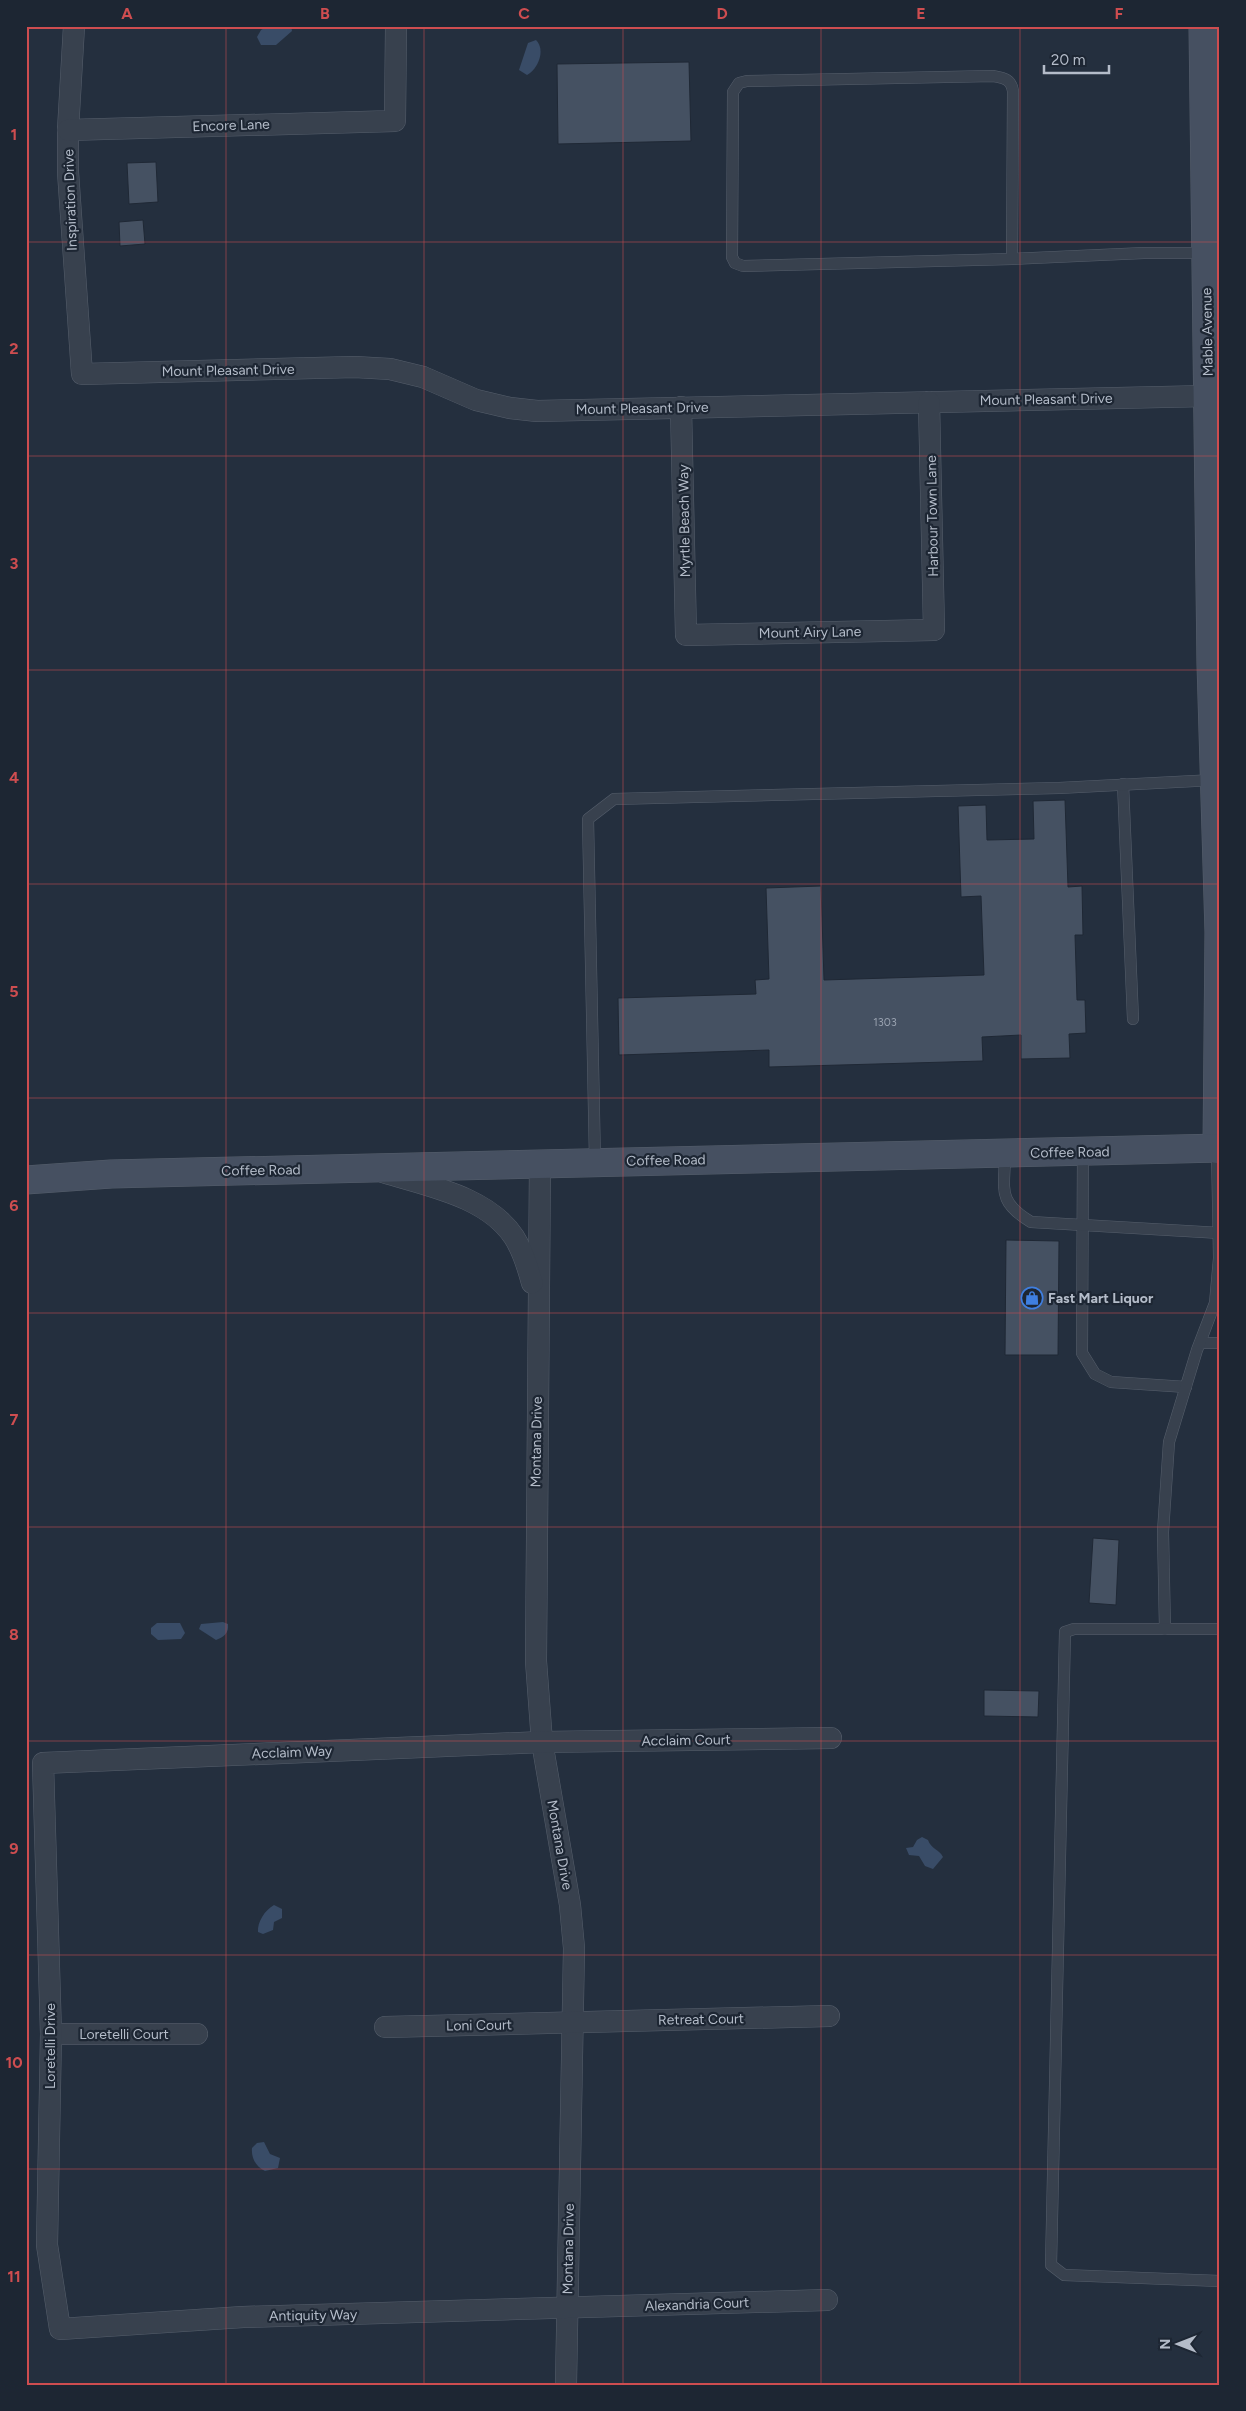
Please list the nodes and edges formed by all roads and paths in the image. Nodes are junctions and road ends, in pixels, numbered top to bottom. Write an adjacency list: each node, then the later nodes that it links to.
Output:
1 (74, 26): 4 (street, Inspiration Drive)
2 (396, 26): 4 (street, Encore Lane)
3 (1203, 26): 5 (main road, Mable Avenue)
4 (68, 130): 7 (street, Inspiration Drive)
5 (1206, 253): 6 (lane); 8 (main road, Mable Avenue)
6 (1012, 259): 6 (lane)
7 (82, 374): 10 (street, Mount Pleasant Drive)
8 (1208, 396): 9 (street, Mount Pleasant Drive); 13 (main road, Mable Avenue)
9 (929, 402): 10 (street, Mount Pleasant Drive); 11 (street, Harbour Town Lane)
10 (681, 407): 12 (street, Myrtle Beach Way)
11 (934, 630): 12 (street, Mount Airy Lane)
12 (686, 635)
13 (1215, 664): 15 (main road, Mable Avenue)
14 (1123, 784): 15 (lane); 17 (lane); 21 (lane)
15 (1216, 790): 16 (main road, Mable Avenue)
16 (1219, 932): 18 (main road, Mable Avenue)
17 (1133, 1019)
18 (1218, 1148): 19 (main road, Coffee Road); 29 (lane)
19 (1083, 1151): 20 (main road, Coffee Road); 28 (lane)
20 (1005, 1153): 21 (main road, Coffee Road); 28 (lane)
21 (595, 1162): 22 (main road, Coffee Road)
22 (540, 1163): 23 (main road, Coffee Road); 30 (street, Montana Drive)
23 (368, 1167): 25 (main road, Coffee Road); 30 (street, Montana Drive)
24 (26, 1170): 25 (main road, Coffee Road)
25 (111, 1174): 26 (main road, Coffee Road); 27 (main road)
26 (26, 1180)
27 (26, 1190)
28 (1083, 1225): 29 (lane); 33 (lane)
29 (1219, 1233): 31 (lane)
30 (538, 1307): 37 (street, Montana Drive)
31 (1200, 1343): 32 (lane); 33 (lane)
32 (1220, 1343)
33 (1186, 1387): 34 (lane)
34 (1165, 1629): 35 (lane); 44 (lane)
35 (1220, 1629)
36 (831, 1738): 37 (street, Acclaim Court)
37 (542, 1742): 38 (street, Acclaim Way); 40 (street, Montana Drive)
38 (43, 1762): 42 (street, Loretelli Drive)
39 (829, 2016): 40 (street, Retreat Court)
40 (572, 2022): 41 (street, Loni Court); 46 (street, Montana Drive)
41 (385, 2027)
42 (51, 2034): 43 (street, Loretelli Court); 47 (street, Loretelli Drive)
43 (197, 2034)
44 (1220, 2281)
45 (827, 2300): 46 (street, Alexandria Court)
46 (567, 2309): 47 (street, Antiquity Way); 48 (street, Montana Drive)
47 (60, 2328)
48 (566, 2385)

